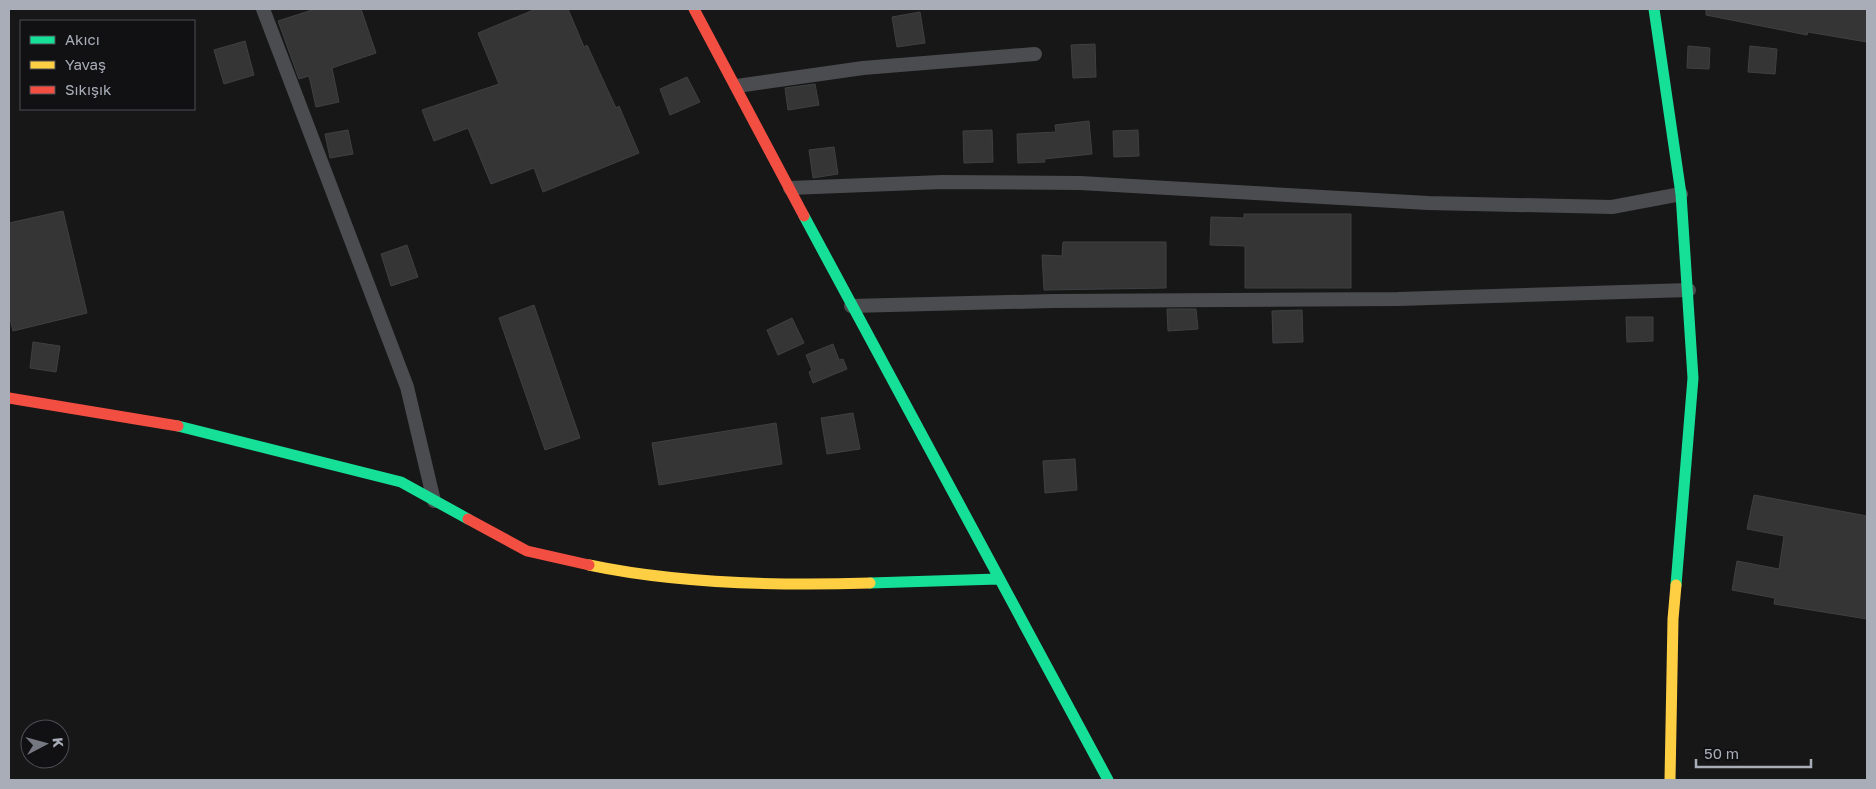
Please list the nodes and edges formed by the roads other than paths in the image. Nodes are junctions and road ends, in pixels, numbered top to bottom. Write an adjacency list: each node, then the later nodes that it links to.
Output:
1 (262, 9): 11 (street)
2 (694, 9): 5 (street)
3 (1654, 9): 7 (street)
4 (1035, 54): 5 (street)
5 (737, 86): 6 (street)
6 (790, 188): 7 (street); 9 (street)
7 (1681, 194): 8 (street)
8 (1689, 290): 9 (street); 14 (street)
9 (850, 306): 12 (street)
10 (9, 398): 11 (street)
11 (434, 501): 12 (street)
12 (998, 579): 13 (street)
13 (1108, 780)
14 (1670, 780)

